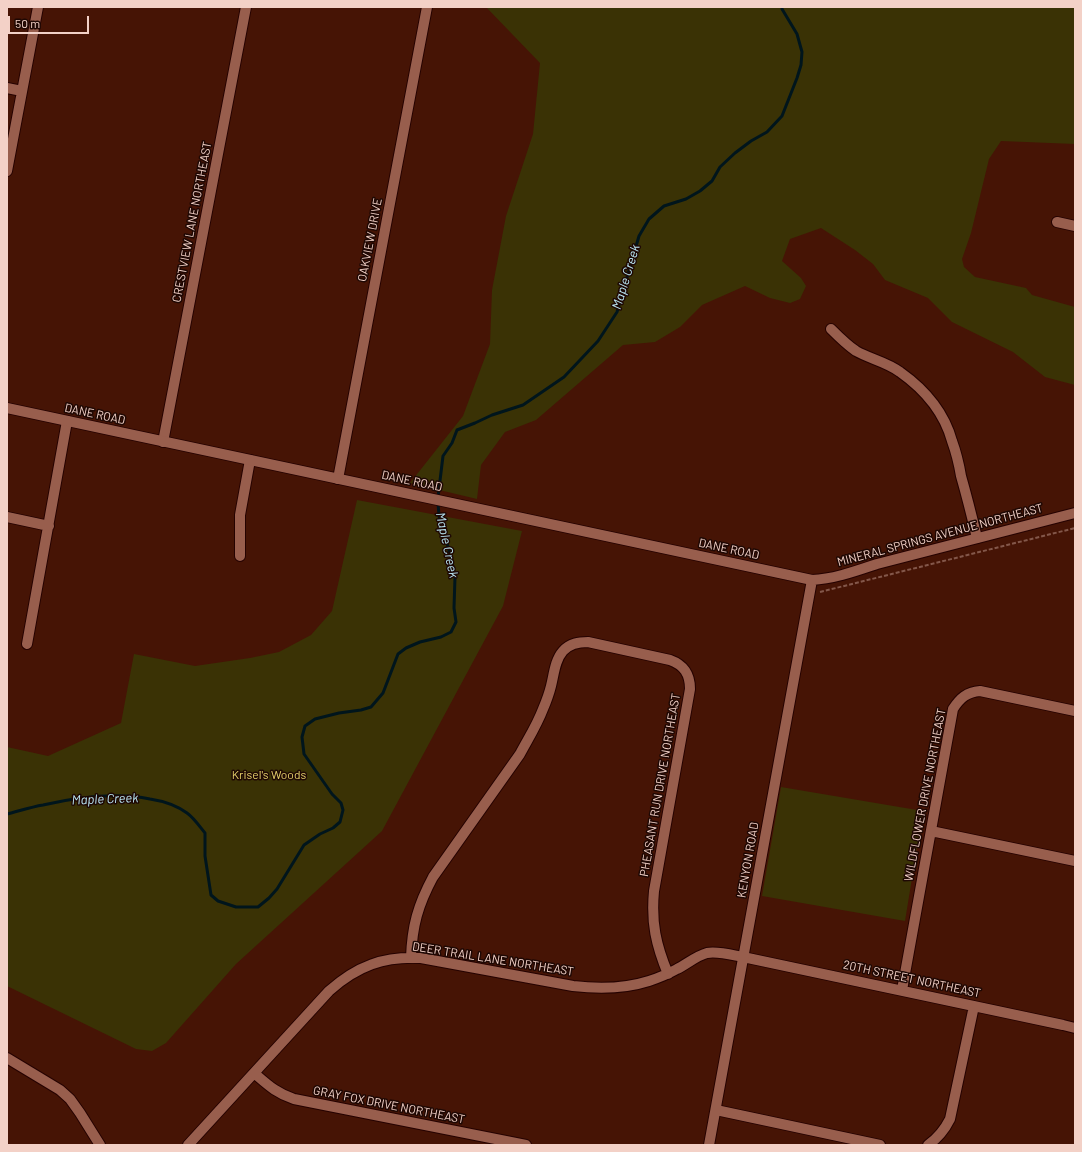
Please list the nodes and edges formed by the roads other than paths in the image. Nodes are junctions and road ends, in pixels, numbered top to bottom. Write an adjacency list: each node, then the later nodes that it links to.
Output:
1 (38, 7): 5 (street)
2 (246, 7): 12 (street, CRESTVIEW LANE NORTHEAST)
3 (427, 7): 14 (street, OAKVIEW DRIVE)
4 (7, 88): 5 (street)
5 (22, 91): 6 (street)
6 (7, 171)
7 (1057, 222): 8 (street)
8 (1075, 226)
9 (831, 329): 18 (street)
10 (7, 408): 11 (street, DANE ROAD)
11 (67, 421): 12 (street, DANE ROAD); 17 (street)
12 (163, 442): 13 (street, DANE ROAD)
13 (250, 460): 14 (street, DANE ROAD); 19 (street)
14 (338, 479): 20 (street, DANE ROAD)
15 (1075, 513): 18 (street, MINERAL SPRINGS AVENUE NORTHEAST)
16 (7, 518): 17 (street)
17 (49, 526): 21 (street)
18 (977, 538): 20 (street, MINERAL SPRINGS AVENUE NORTHEAST)
19 (240, 556)
20 (812, 580): 25 (street, KENYON ROAD)
21 (27, 644)
22 (1075, 711): 23 (street, WILDFLOWER DRIVE NORTHEAST)
23 (931, 831): 24 (street); 28 (street, WILDFLOWER DRIVE NORTHEAST)
24 (1075, 862)
25 (743, 957): 27 (street, DEER TRAIL LANE NORTHEAST); 28 (street, 20TH STREET NORTHEAST); 33 (street, KENYON ROAD)
26 (411, 958): 27 (street, DEER TRAIL LANE NORTHEAST); 27 (street, PHEASANT RUN DRIVE NORTHEAST); 32 (street, DEER TRAIL LANE NORTHEAST)
27 (668, 974)
28 (902, 990): 29 (street, 20TH STREET NORTHEAST)
29 (974, 1006): 30 (street, 20TH STREET NORTHEAST); 39 (street)
30 (1075, 1028)
31 (7, 1058): 34 (street)
32 (254, 1073): 35 (street, DEER TRAIL LANE NORTHEAST); 36 (street, GRAY FOX DRIVE NORTHEAST)
33 (716, 1110): 37 (street, KENYON ROAD); 38 (street)
34 (100, 1145)
35 (188, 1145)
36 (526, 1145)
37 (709, 1145)
38 (880, 1145)
39 (928, 1145)

